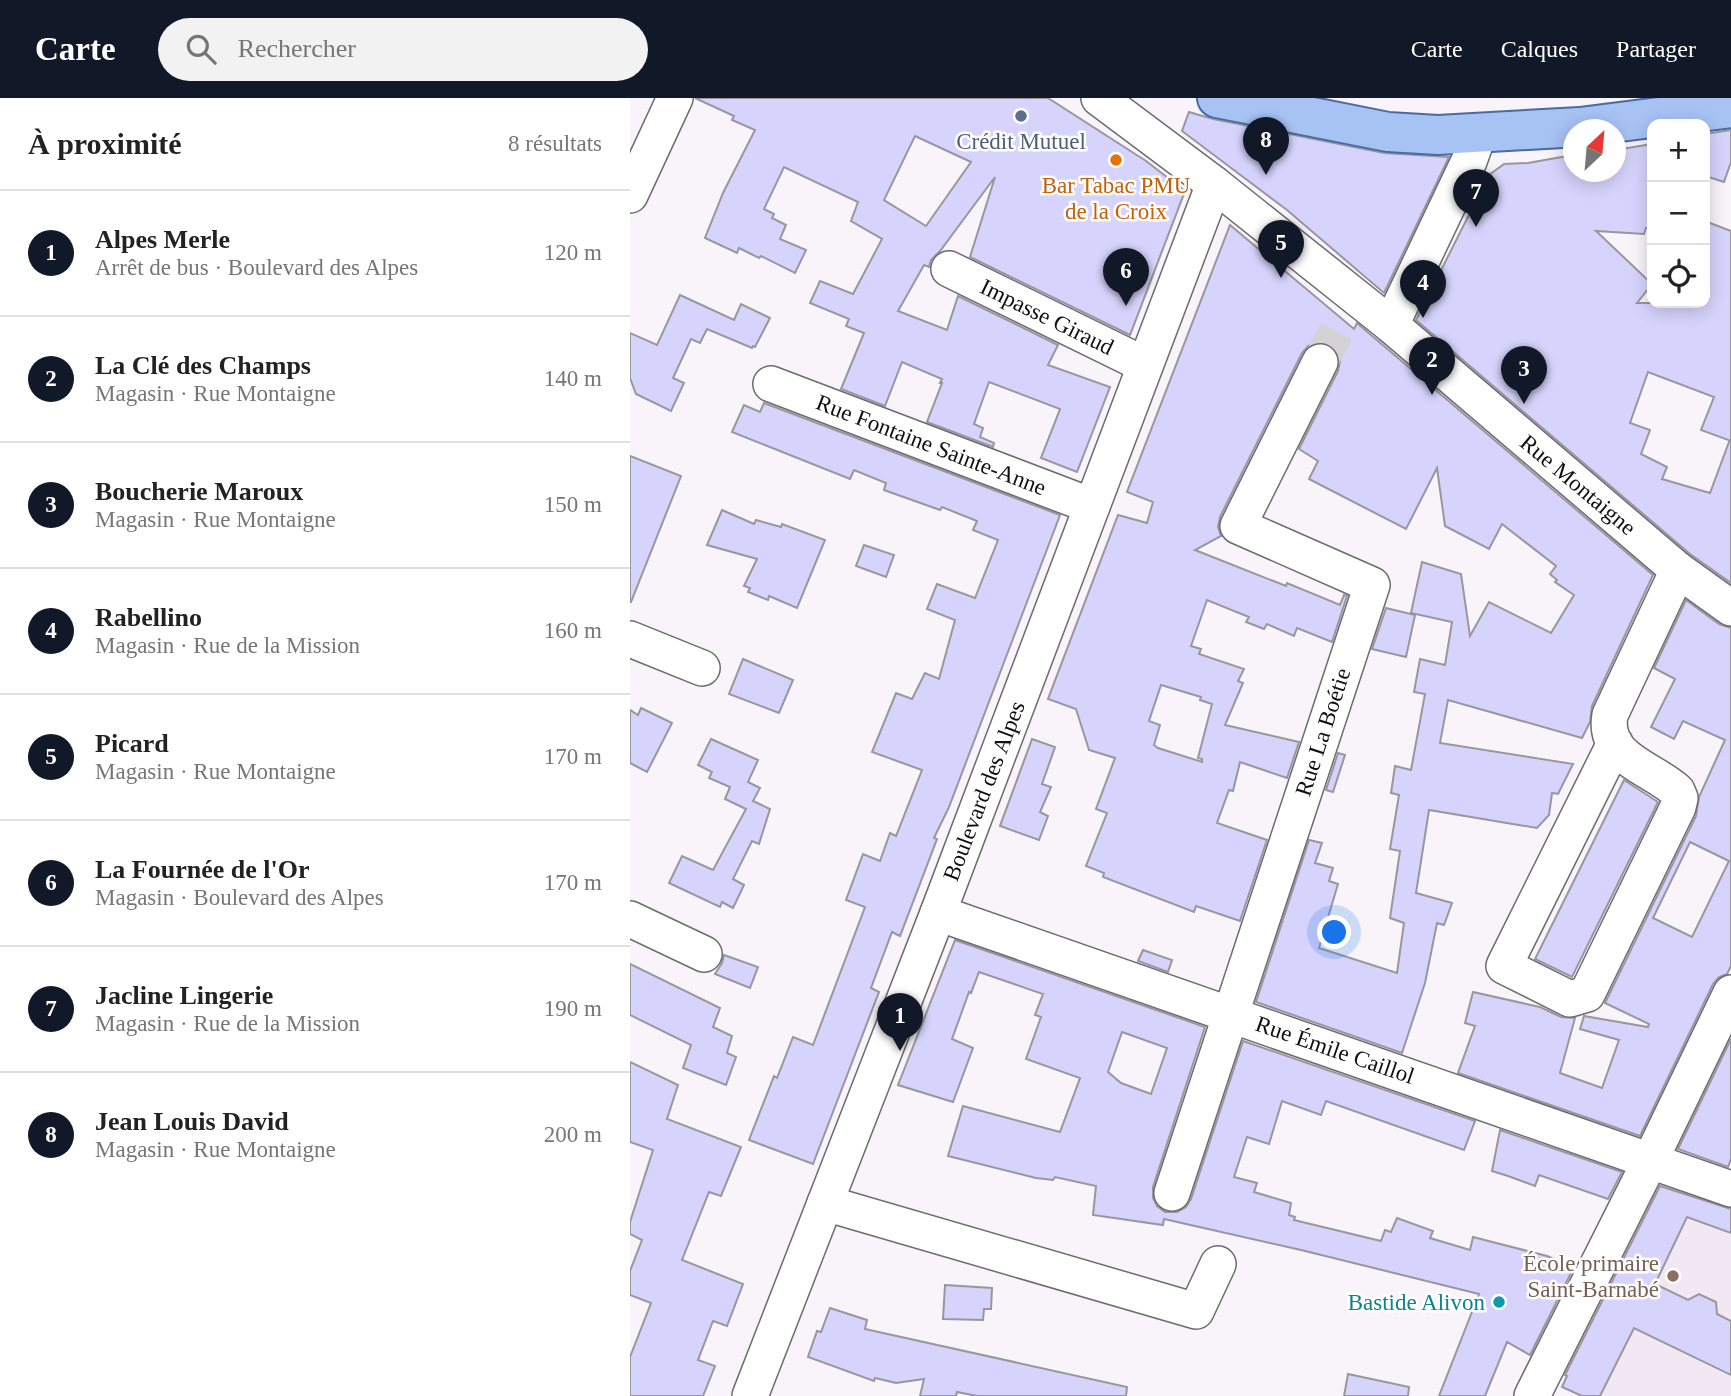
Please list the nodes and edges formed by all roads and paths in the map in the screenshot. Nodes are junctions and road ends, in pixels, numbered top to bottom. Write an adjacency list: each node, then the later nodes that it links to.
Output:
1 (675, 98): 8 (street)
2 (1099, 98): 7 (street, Rue Montaigne)
3 (1217, 98): 6 (main road)
4 (1681, 106): 5 (main road); 6 (main road)
5 (1731, 108)
6 (1479, 133): 10 (street)
7 (1214, 184): 10 (street, Rue Montaigne); 12 (street, Boulevard des Alpes)
8 (631, 189)
9 (949, 269): 12 (street, Impasse Giraud)
10 (1391, 326): 15 (street, Rue Montaigne)
11 (1320, 362): 23 (street, Rue La Boétie)
12 (1145, 365): 14 (street, Boulevard des Alpes)
13 (771, 384): 14 (street, Rue Fontaine Sainte-Anne)
14 (1092, 506): 20 (street, Boulevard des Alpes)
15 (1678, 570): 16 (street, Rue Montaigne); 19 (street)
16 (1731, 608)
17 (630, 639): 18 (street)
18 (702, 668)
19 (1615, 743): 19 (street)
20 (938, 913): 23 (street, Rue Émile Caillol); 28 (street, Boulevard des Alpes)
21 (630, 919): 22 (street)
22 (704, 954)
23 (1230, 1013): 25 (street, Rue Émile Caillol); 27 (street, Rue La Boétie)
24 (1726, 1015): 25 (street)
25 (1650, 1161): 26 (street, Rue Émile Caillol); 31 (street)
26 (1731, 1189)
27 (1172, 1194)
28 (825, 1203): 29 (street); 30 (street, Boulevard des Alpes)
29 (1218, 1264)
30 (750, 1396)
31 (1533, 1396)

